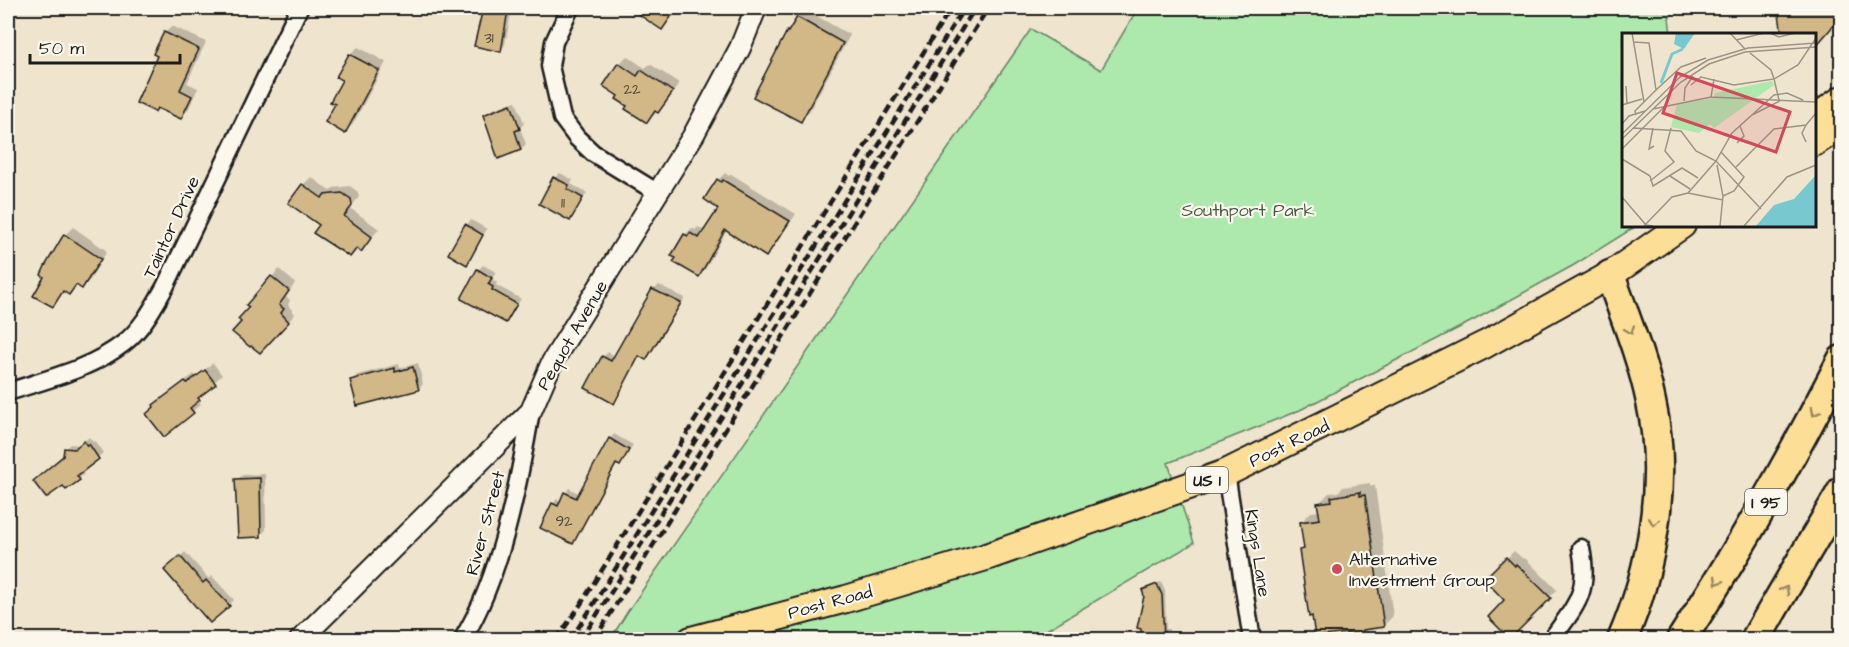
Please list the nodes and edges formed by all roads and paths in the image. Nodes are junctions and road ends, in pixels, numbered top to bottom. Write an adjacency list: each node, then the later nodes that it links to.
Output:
1 (299, 8): 12 (street, Taintor Drive)
2 (570, 8): 8 (street)
3 (756, 8): 8 (street, Pequot Avenue)
4 (1842, 99): 5 (main road)
5 (1816, 118)
6 (1842, 125): 7 (main road)
7 (1816, 142)
8 (657, 193): 13 (street, Pequot Avenue)
9 (1681, 226): 10 (main road, Post Road / US 1)
10 (1610, 275): 14 (main road, Post Road / US 1); 22 (highway, one-way to 22)
11 (1842, 360): 23 (highway, I 95, one-way to 23)
12 (8, 392)
13 (531, 411): 17 (street, Pequot Avenue); 18 (street, River Street)
14 (1226, 473): 19 (main road, Post Road / US 1); 20 (street, Kings Lane)
15 (1842, 491): 24 (highway, one-way to 15)
16 (1581, 548): 21 (street)
17 (300, 639)
18 (462, 639)
19 (691, 639)
20 (1252, 639)
21 (1551, 639)
22 (1622, 639)
23 (1681, 639)
24 (1755, 639)

